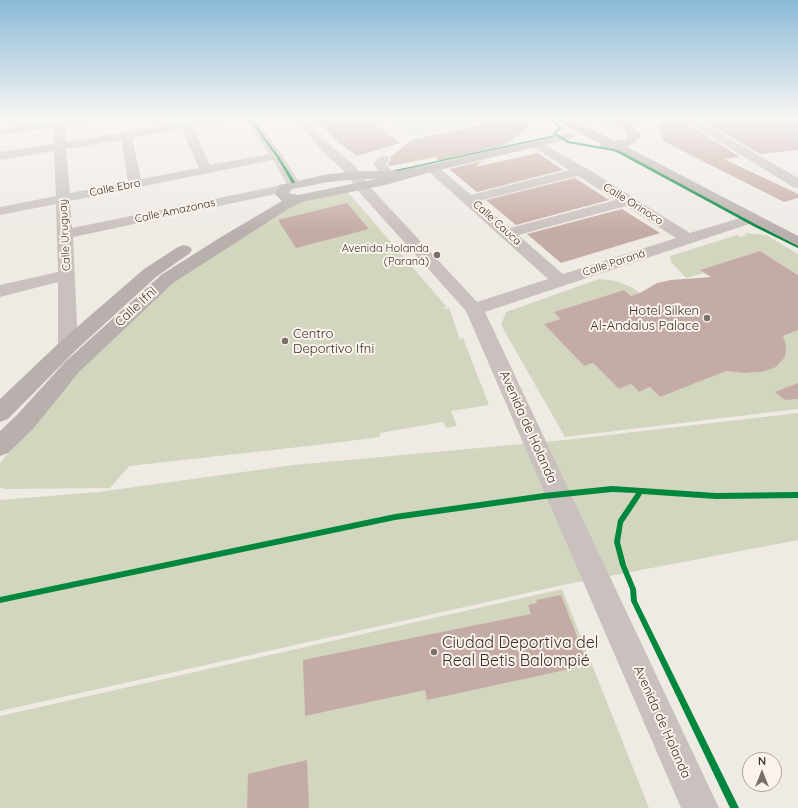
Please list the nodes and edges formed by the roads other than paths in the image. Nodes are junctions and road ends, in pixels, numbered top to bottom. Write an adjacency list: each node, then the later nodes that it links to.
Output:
1 (278, 156): 20 (street)
2 (61, 157): 21 (street, Calle Uruguay)
3 (130, 157): 18 (street)
4 (200, 157): 14 (street)
5 (274, 157): 14 (street, Calle Ebro)
6 (337, 157): 17 (street, Avenida de Holanda)
7 (480, 157): 13 (main road)
8 (557, 157): 15 (street, Calle Orinoco)
9 (639, 157): 25 (main road)
10 (660, 157): 26 (main road)
11 (752, 157): 19 (street)
12 (384, 160): 16 (street)
13 (430, 168): 16 (main road); 17 (main road); 22 (street, Calle Cauca)
14 (206, 170): 18 (street, Calle Ebro)
15 (581, 171): 22 (street); 23 (street, Calle Orinoco)
16 (389, 174): 17 (main road)
17 (358, 180): 20 (main road); 34 (street, Avenida de Holanda)
18 (135, 184): 21 (street, Calle Ebro)
19 (798, 184)
20 (295, 191): 28 (street, Calle Amazonas); 35 (main road, Calle Ifni); 37 (main road, Calle Ifni)
21 (63, 199): 24 (street, Calle Ebro); 28 (street, Calle Uruguay)
22 (470, 199): 27 (street, Calle Cauca)
23 (628, 201): 27 (street); 29 (street, Calle Orinoco)
24 (0, 211)
25 (753, 218): 29 (street, Calle Paraná); 30 (main road)
26 (798, 230)
27 (508, 233): 32 (street, Calle Cauca)
28 (65, 234): 31 (street, Calle Uruguay)
29 (688, 239): 32 (street, Calle Paraná)
30 (798, 242)
31 (67, 275): 33 (street); 35 (street, Calle Uruguay)
32 (561, 280): 34 (street, Calle Paraná)
33 (0, 291)
34 (474, 309): 38 (street, Avenida de Holanda)
35 (68, 346): 36 (main road, Calle Ifni)
36 (0, 413)
37 (0, 446)
38 (700, 808)

